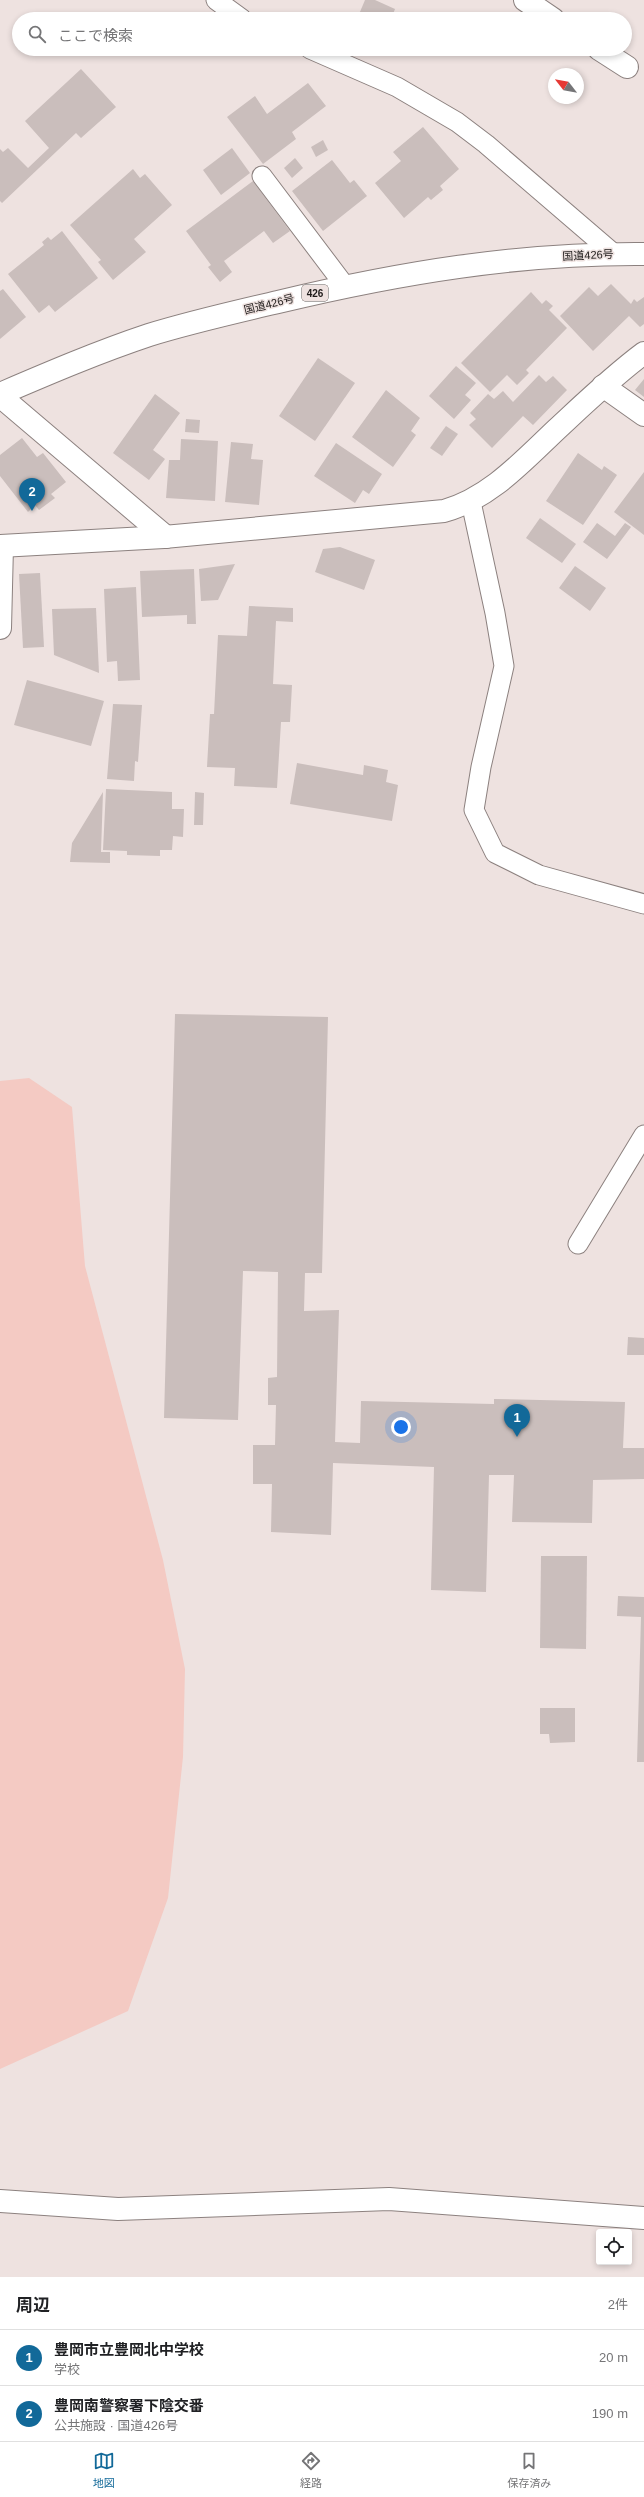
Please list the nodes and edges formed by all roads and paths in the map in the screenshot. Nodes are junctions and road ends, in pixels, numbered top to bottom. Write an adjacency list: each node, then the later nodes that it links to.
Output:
1 (216, 0): 3 (lane)
2 (524, 0): 4 (main road)
3 (232, 12)
4 (542, 12)
5 (326, 56): 9 (lane)
6 (610, 56): 7 (main road)
7 (627, 67)
8 (262, 176): 11 (lane)
9 (614, 254): 10 (main road, 国道426号 / 426); 11 (main road, 国道426号 / 426)
10 (644, 254)
11 (345, 286): 14 (main road, 国道426号 / 426)
12 (644, 352): 13 (main road)
13 (603, 386): 15 (main road); 16 (main road)
14 (0, 395): 17 (main road)
15 (644, 415)
16 (470, 502): 17 (main road); 20 (lane)
17 (166, 537): 18 (main road)
18 (1, 546): 19 (main road)
19 (0, 628)
20 (644, 904)
21 (644, 1135): 22 (lane)
22 (578, 1244)
23 (0, 2201): 24 (main road)
24 (644, 2218)

